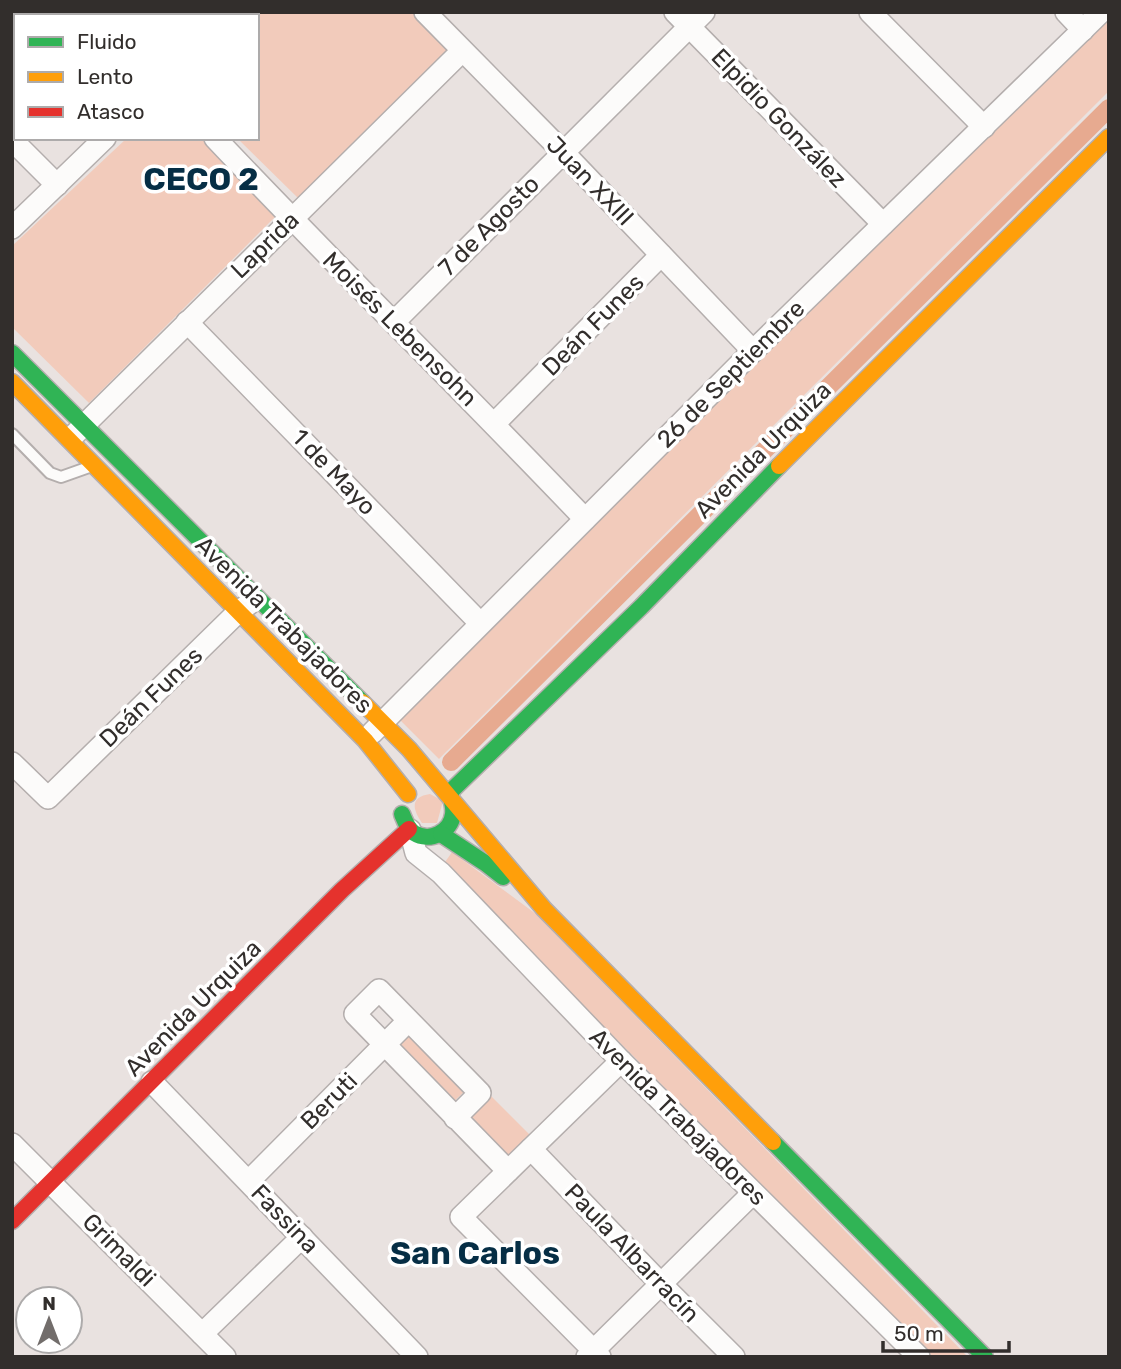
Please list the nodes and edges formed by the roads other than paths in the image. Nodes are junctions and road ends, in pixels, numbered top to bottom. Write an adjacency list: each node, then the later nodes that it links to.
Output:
1 (425, 12): 7 (street, Juan XXIII)
2 (870, 12): 8 (street)
3 (1066, 12): 6 (street)
4 (1101, 12): 6 (street, 26 de Septiembre)
5 (689, 17): 13 (street, 7 de Agosto); 16 (street, Elpidio González)
6 (1083, 30): 8 (street, 26 de Septiembre)
7 (463, 51): 13 (street, Juan XXIII); 15 (street, Laprida)
8 (984, 127): 16 (street, 26 de Septiembre)
9 (1109, 137): 35 (main road, Avenida Urquiza)
10 (12, 140): 14 (street)
11 (103, 140): 14 (street)
12 (217, 140): 15 (street, Moisés Lebensohn)
13 (563, 152): 18 (street, Juan XXIII); 20 (street, 7 de Agosto)
14 (57, 185): 17 (street)
15 (292, 220): 19 (street, Laprida); 20 (street, Moisés Lebensohn)
16 (883, 224): 21 (street, 26 de Septiembre)
17 (12, 228)
18 (661, 255): 21 (street, Juan XXIII); 24 (street, Deán Funes)
19 (187, 322): 25 (street, Laprida); 31 (street, 1 de Mayo)
20 (394, 322): 24 (street, Moisés Lebensohn)
21 (753, 351): 28 (street, 26 de Septiembre)
22 (12, 353): 25 (main road, Avenida Trabajadores)
23 (12, 382): 25 (main road, Avenida Trabajadores)
24 (494, 424): 28 (street, Moisés Lebensohn)
25 (76, 433): 27 (main road, Avenida Trabajadores); 29 (main road, Avenida Trabajadores)
26 (12, 434): 27 (lane)
27 (94, 466): 30 (main road, Avenida Trabajadores)
28 (585, 519): 31 (street, 26 de Septiembre)
29 (257, 599): 30 (street, Deán Funes); 32 (main road, Avenida Trabajadores)
30 (239, 611): 33 (main road, Avenida Trabajadores); 34 (street, Deán Funes)
31 (480, 623): 32 (street, 26 de Septiembre)
32 (382, 722): 33 (street, 26 de Septiembre); 35 (main road, Avenida Trabajadores)
33 (365, 740): 36 (main road, Avenida Trabajadores)
34 (12, 763)
35 (447, 793): 36 (main road); 38 (main road); 41 (main road, Avenida Trabajadores)
36 (408, 794): 37 (main road)
37 (403, 822): 38 (main road); 40 (street, Avenida Trabajadores); 46 (main road, Avenida Urquiza)
38 (439, 835): 40 (street); 41 (main road, Avenida Trabajadores)
39 (363, 850): 43 (main road, Avenida Urquiza)
40 (441, 873): 45 (street, Avenida Trabajadores)
41 (544, 909): 63 (main road, Avenida Trabajadores)
42 (408, 1021): 44 (street, Beruti); 44 (street); 47 (street)
43 (166, 1044)
44 (385, 1045): 47 (street); 52 (street, Beruti)
45 (621, 1061): 49 (street); 53 (street, Avenida Trabajadores)
46 (152, 1082): 51 (main road, Avenida Urquiza); 52 (street, Fassina)
47 (455, 1118): 50 (street)
48 (12, 1144): 51 (street, Grimaldi)
49 (531, 1149): 50 (street); 56 (street, Paula Albarracín)
50 (508, 1171): 58 (street)
51 (42, 1173): 54 (main road, Avenida Urquiza); 57 (street, Grimaldi)
52 (249, 1181): 55 (street, Fassina)
53 (752, 1193): 56 (street); 62 (street, Avenida Trabajadores)
54 (12, 1221)
55 (302, 1237): 57 (street); 60 (street, Fassina)
56 (661, 1284): 58 (street); 61 (street, Paula Albarracín)
57 (202, 1334): 59 (street, Grimaldi)
58 (594, 1355)
59 (225, 1357)
60 (417, 1357)
61 (734, 1357)
62 (919, 1357)
63 (985, 1357)

